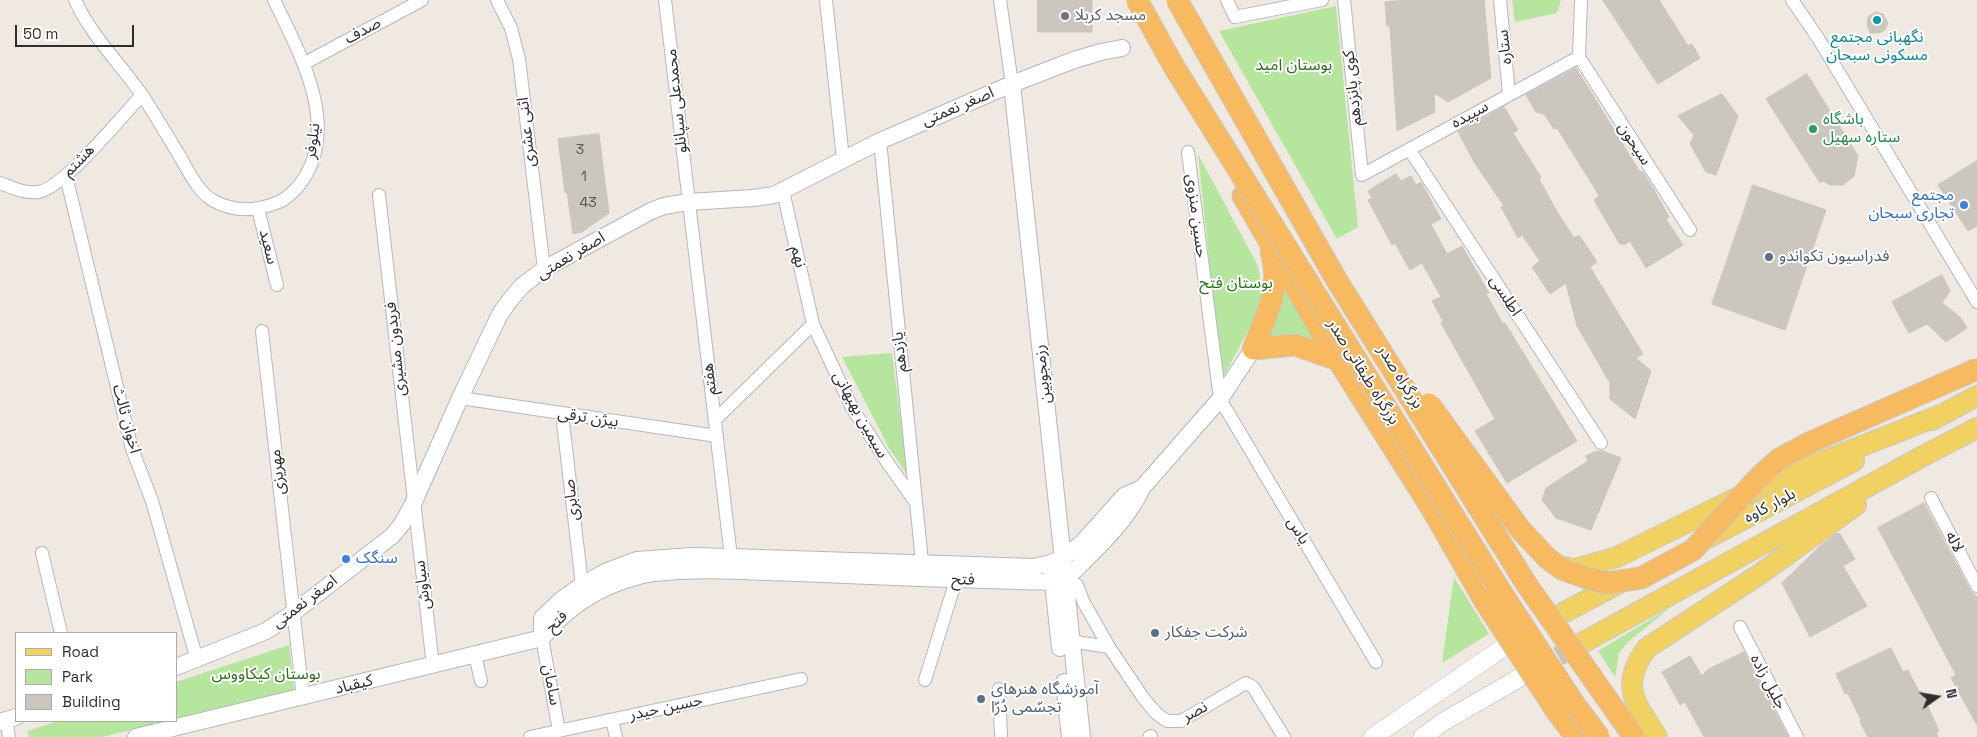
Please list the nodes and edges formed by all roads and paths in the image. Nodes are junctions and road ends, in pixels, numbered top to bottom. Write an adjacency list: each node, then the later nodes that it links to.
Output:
1 (74, 0): 23 (street)
2 (274, 0): 20 (street, نیلوفر)
3 (422, 0): 20 (street, صدف)
4 (497, 0): 37 (street, اثنی عشری)
5 (665, 0): 33 (street, محمدعلی سپانلو)
6 (826, 0): 27 (street)
7 (1000, 0): 21 (street)
8 (1132, 0): 36 (highway)
9 (1137, 0): 105 (highway, بزرگراه طبقاتی صدر, bridge)
10 (1177, 0): 38 (highway, بزرگراه طبقاتی صدر, bridge)
11 (1183, 0): 57 (highway, بزرگراه صدر)
12 (1227, 0): 13 (street)
13 (1322, 0)
14 (1344, 0): 28 (street, کوی پانزدهم)
15 (1500, 0): 22 (street, ستاره)
16 (1581, 0): 19 (street)
17 (1792, 0): 40 (street)
18 (1122, 48): 21 (street, اصغر نعمتی)
19 (1579, 57): 22 (street, سپیده); 35 (street, سیحون)
20 (305, 63): 34 (street, نیلوفر)
21 (1012, 84): 24 (street, اصغر نعمتی); 62 (street, رزمجوبین)
22 (1510, 94): 25 (street, سپیده)
23 (142, 95): 29 (street, هشتم); 34 (street, نیلوفر)
24 (880, 141): 27 (street, اصغر نعمتی); 59 (street, یازدهم)
25 (1409, 149): 28 (street, سپیده); 54 (street, اطلسی)
26 (1188, 152): 48 (street, حسین منزوی)
27 (843, 159): 31 (street, اصغر نعمتی)
28 (1362, 175)
29 (66, 176): 30 (street, هشتم); 80 (street, اخوان ثالث)
30 (0, 183)
31 (783, 190): 33 (street, اصغر نعمتی); 41 (street, نهم)
32 (379, 195): 60 (street, فریدون مشیری)
33 (688, 202): 37 (street, اصغر نعمتی); 51 (street, هفتم)
34 (258, 209): 39 (street, سعید)
35 (1690, 230)
36 (1267, 237): 43 (highway); 44 (highway)
37 (544, 269): 47 (street, اصغر نعمتی)
38 (1336, 279): 45 (highway, bridge); 106 (highway, بزرگراه طبقاتی صدر, bridge)
39 (278, 285)
40 (1977, 302)
41 (813, 324): 51 (street); 59 (street, سیمین بهبهانی)
42 (262, 331): 70 (street, مهریزی)
43 (1253, 349): 44 (highway); 48 (street)
44 (1338, 360): 104 (highway, bridge)
45 (1977, 368)
46 (1977, 396): 50 (main road, بلوار کاوه)
47 (460, 398): 49 (street, بیژن ترقی); 60 (street, اصغر نعمتی)
48 (1220, 399): 56 (street); 81 (street, یاس)
49 (562, 414): 53 (street, بیژن ترقی); 69 (street, صابری)
50 (1944, 414): 57 (main road); 71 (main road, بلوار کاوه)
51 (715, 420): 53 (street, هفتم)
52 (1977, 428): 55 (main road, بلوار کاوه)
53 (716, 436): 64 (street, هفتم)
54 (1601, 443)
55 (1925, 455): 76 (main road, بلوار کاوه); 108 (main road)
56 (1142, 488): 62 (street); 67 (street)
57 (1470, 491): 107 (highway, بزرگراه صدر)
58 (1931, 498): 68 (street, لاله)
59 (915, 501): 63 (street, یازدهم)
60 (413, 504): 70 (street, اصغر نعمتی); 83 (street, سیاوش)
61 (42, 553): 73 (street)
62 (1057, 561): 63 (street, فتح); 67 (street, رزمجوبین)
63 (922, 562): 64 (street, فتح); 65 (street)
64 (732, 564): 65 (street, فتح); 69 (street, فتح)
65 (924, 579): 66 (street, فتح)
66 (956, 580): 67 (street, فتح); 86 (street)
67 (1065, 582): 75 (street); 77 (street, نصر); 99 (street)
68 (1977, 586)
69 (583, 592): 74 (street, فتح)
70 (293, 613): 80 (street, اصغر نعمتی); 89 (street, مهریزی)
71 (1563, 613)
72 (1740, 627): 109 (street, جلیل زاده)
73 (61, 632)
74 (542, 638): 79 (street, کیقباد); 92 (street, سامان)
75 (1070, 640): 77 (street); 100 (street)
76 (1582, 643)
77 (1109, 647): 101 (street, نصر)
78 (1501, 649): 93 (main road)
79 (475, 656): 83 (street, کیقباد); 87 (street)
80 (198, 660): 82 (street, اصغر نعمتی)
81 (1376, 662)
82 (178, 665)
83 (433, 666): 89 (street, کیقباد)
84 (1519, 678): 103 (main road)
85 (801, 679): 91 (street, حسین حیدر)
86 (925, 680)
87 (480, 681)
88 (999, 689): 98 (street)
89 (303, 697): 95 (street, کیقباد)
90 (7, 720): 94 (street)
91 (612, 720): 92 (street, حسین حیدر); 97 (street)
92 (560, 731): 96 (street, حسین حیدر)
93 (1377, 733): 102 (street)
94 (9, 737)
95 (136, 737)
96 (530, 737)
97 (616, 737)
98 (1001, 737)
99 (1070, 737)
100 (1082, 737)
101 (1284, 737)
102 (1365, 737)
103 (1422, 737)
104 (1576, 737)
105 (1599, 737)
106 (1634, 737)
107 (1642, 737)
108 (1656, 737)
109 (1797, 737)

